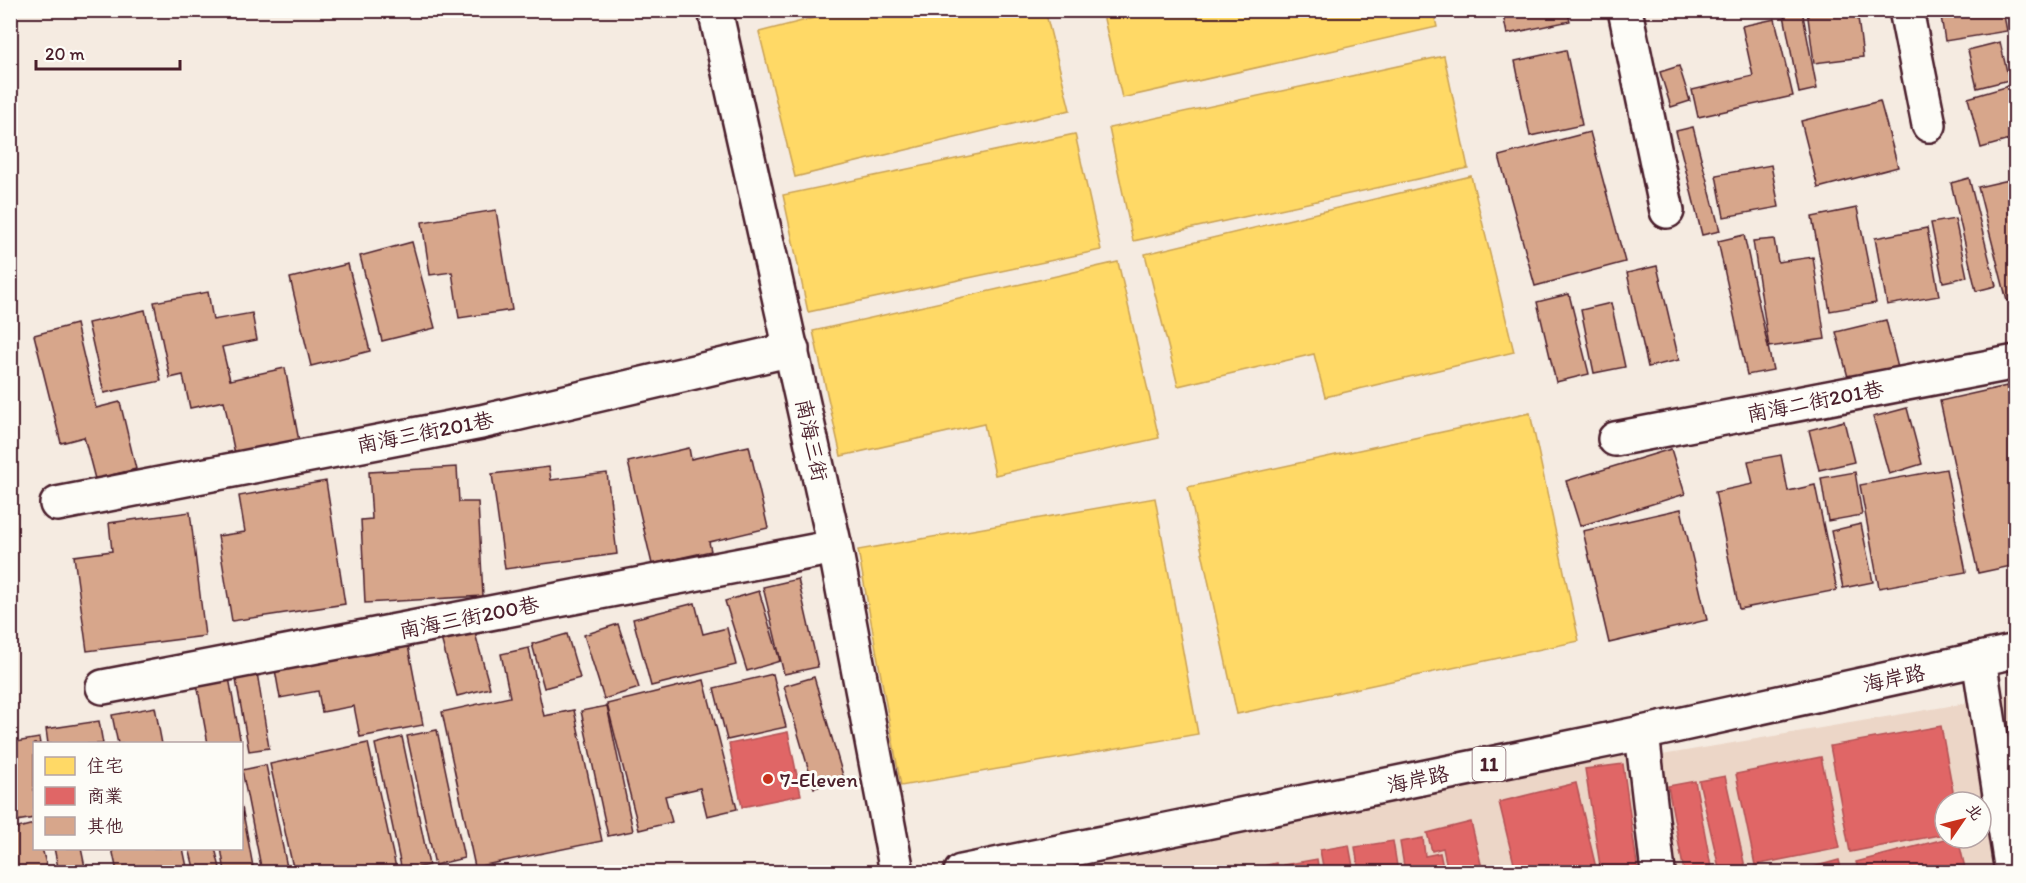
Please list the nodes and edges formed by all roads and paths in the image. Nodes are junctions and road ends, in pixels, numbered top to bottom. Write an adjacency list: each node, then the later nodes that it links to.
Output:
1 (715, 10): 6 (street, 南海三街)
2 (1625, 10): 5 (street)
3 (1906, 10): 4 (street)
4 (1929, 125)
5 (1667, 211)
6 (792, 349): 9 (street, 南海三街201巷); 10 (street, 南海三街)
7 (2016, 362): 8 (street, 南海二街201巷)
8 (1615, 439)
9 (57, 504)
10 (835, 547): 13 (street, 南海三街200巷); 15 (street, 南海三街)
11 (2016, 651): 12 (street, 海岸路 / 11)
12 (1979, 660): 14 (street, 海岸路 / 11); 18 (street)
13 (103, 687)
14 (1642, 733): 16 (street, 海岸路 / 11); 17 (street)
15 (897, 873)
16 (961, 873)
17 (1658, 873)
18 (2012, 873)

